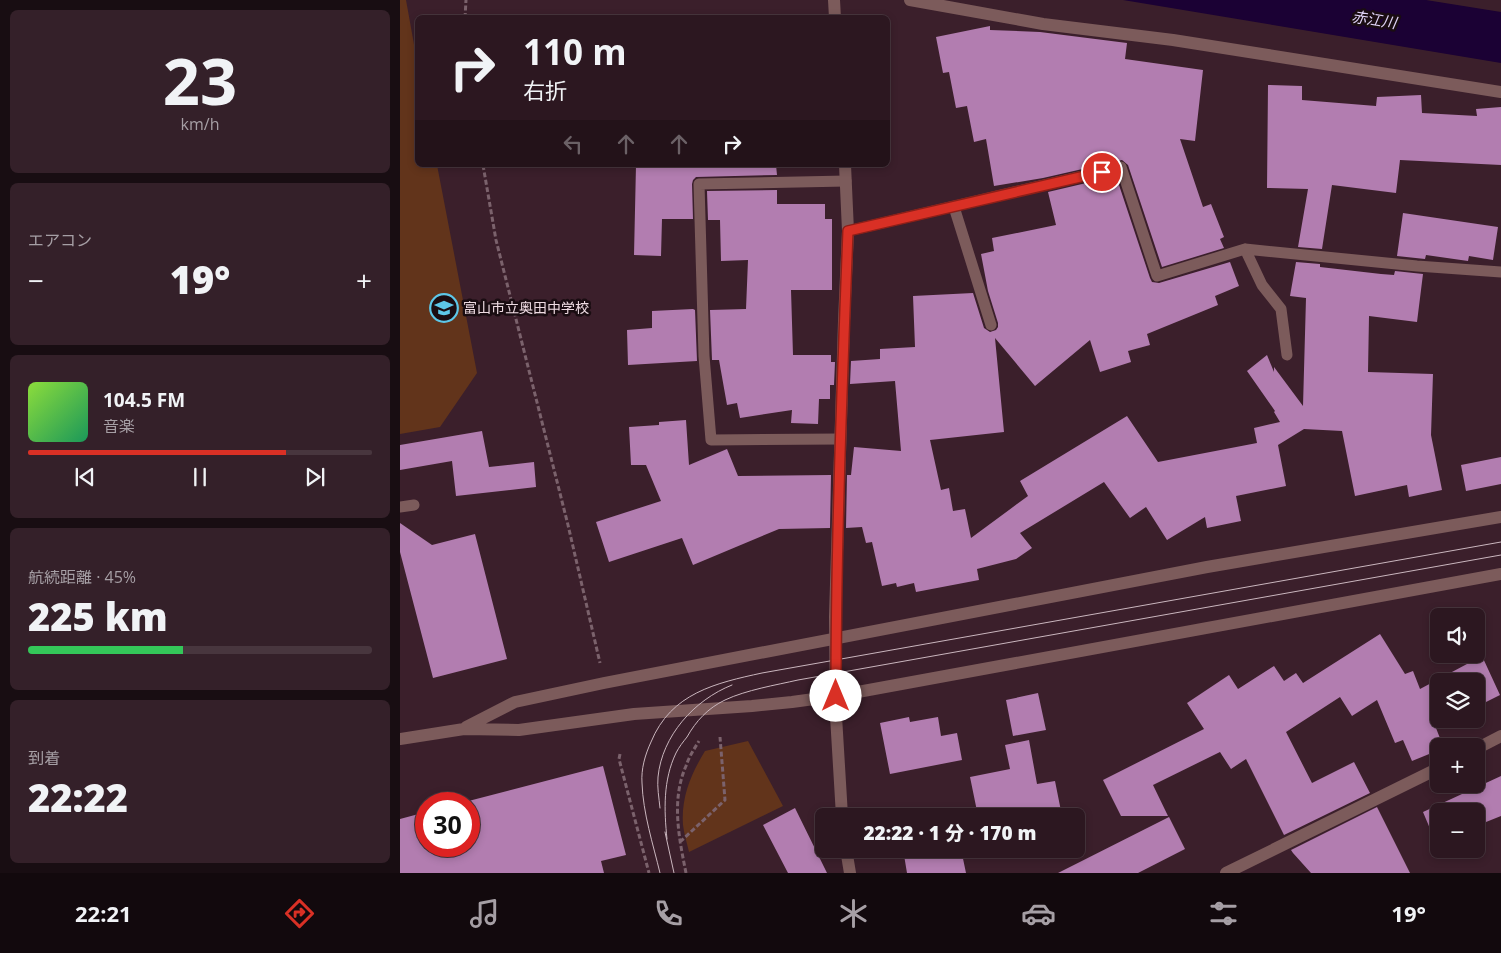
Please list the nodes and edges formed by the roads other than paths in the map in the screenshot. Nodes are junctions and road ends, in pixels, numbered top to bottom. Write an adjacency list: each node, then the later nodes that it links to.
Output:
1 (834, 0): 3 (street)
2 (910, 0): 4 (street)
3 (835, 15)
4 (1501, 92)
5 (845, 167): 6 (street)
6 (846, 182): 8 (street); 13 (lane)
7 (954, 207): 8 (lane); 9 (lane); 11 (lane)
8 (848, 231): 13 (street)
9 (1245, 249): 10 (lane); 12 (lane)
10 (1501, 272)
11 (991, 325)
12 (1286, 355)
13 (840, 439): 18 (street)
14 (414, 505): 15 (lane)
15 (400, 507)
16 (1501, 517): 18 (street)
17 (1501, 574): 19 (street)
18 (836, 639): 19 (street); 20 (street)
19 (836, 696): 20 (street); 25 (street)
20 (464, 728): 22 (street)
21 (1501, 736): 23 (street)
22 (400, 739)
23 (1485, 744)
24 (1430, 772): 28 (street)
25 (842, 808)
26 (848, 858): 27 (street)
27 (850, 873)
28 (1226, 873)

